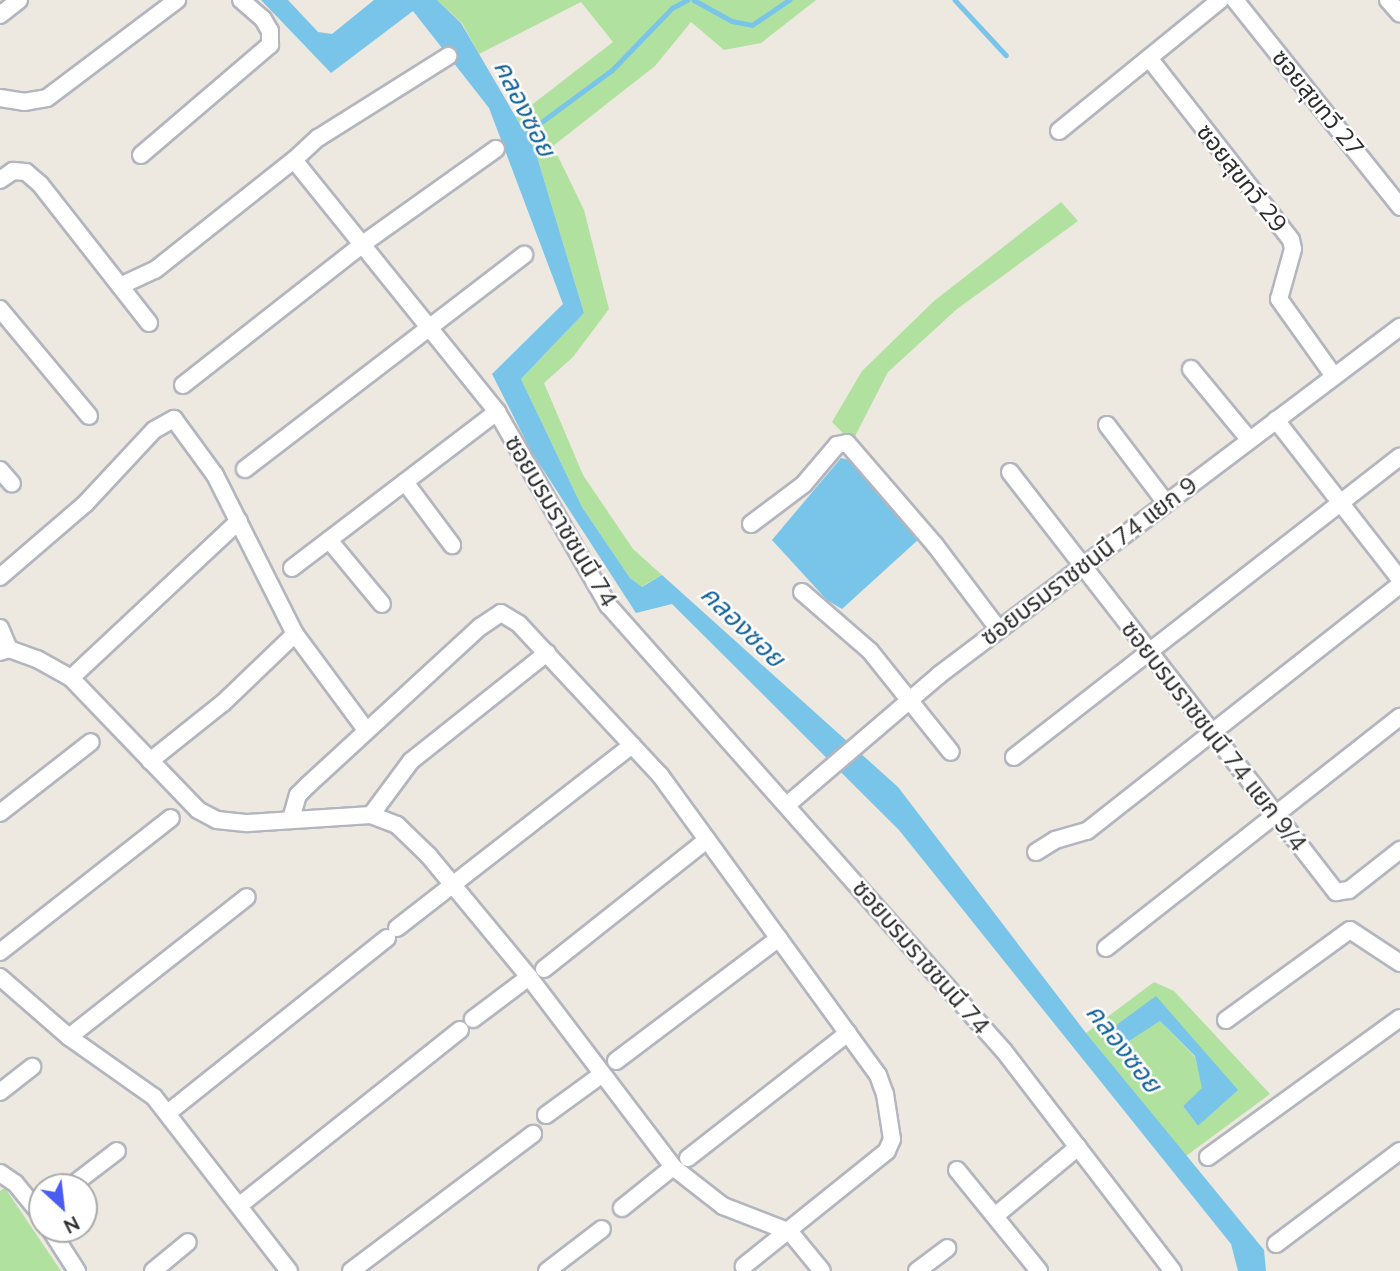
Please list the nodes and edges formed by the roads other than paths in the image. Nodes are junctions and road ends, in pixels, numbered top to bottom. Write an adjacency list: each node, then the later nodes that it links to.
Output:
1 (19, 0): 8 (street)
2 (177, 0): 11 (street)
3 (242, 0): 14 (street)
4 (1220, 0): 10 (street)
5 (1235, 0): 17 (street, ซอยสุขทวี 27)
6 (1388, 0): 7 (street)
7 (1400, 14)
8 (0, 15)
9 (448, 57): 15 (street)
10 (1149, 58): 12 (street); 26 (street, ซอยสุขทวี 29)
11 (0, 99)
12 (1059, 131)
13 (495, 149): 18 (street)
14 (141, 155)
15 (293, 160): 18 (street, ซอยบรมราชชนนี 74); 20 (street)
16 (0, 180): 20 (street)
17 (1400, 207)
18 (364, 243): 23 (street, ซอยบรมราชชนนี 74); 27 (street)
19 (524, 254): 23 (street)
20 (120, 286): 22 (street)
21 (0, 309): 29 (street)
22 (149, 323)
23 (429, 323): 28 (street, ซอยบรมราชชนนี 74); 34 (street)
24 (1400, 327): 26 (street, ซอยบรมราชชนนี 74 แยก 9)
25 (1191, 369): 32 (street)
26 (1334, 376): 30 (street, ซอยบรมราชชนนี 74 แยก 9)
27 (183, 384)
28 (497, 412): 37 (street); 68 (street, ซอยบรมราชชนนี 74)
29 (89, 416)
30 (1276, 420): 32 (street, ซอยบรมราชชนนี 74 แยก 9); 39 (street)
31 (1107, 425): 40 (street)
32 (1250, 439): 40 (street, ซอยบรมราชชนนี 74 แยก 9)
33 (1400, 456): 39 (street)
34 (245, 468)
35 (0, 470): 38 (street)
36 (1010, 472): 46 (street, ซอยบรมราชชนนี 74 แยก 9/4)
37 (405, 482): 43 (street); 44 (street)
38 (12, 484)
39 (1340, 502): 48 (street); 56 (street)
40 (1166, 503): 46 (street, ซอยบรมราชชนนี 74 แยก 9)
41 (239, 521): 47 (street); 54 (street); 58 (street)
42 (751, 524): 53 (street)
43 (330, 540): 45 (street); 51 (street)
44 (452, 545)
45 (292, 568)
46 (1083, 569): 53 (street, ซอยบรมราชชนนี 74 แยก 9); 56 (street, ซอยบรมราชชนนี 74 แยก 9/4)
47 (0, 577)
48 (1400, 579)
49 (1400, 585): 62 (street)
50 (802, 592): 59 (street)
51 (382, 604)
52 (0, 628): 55 (street)
53 (999, 630): 59 (street, ซอยบรมราชชนนี 74 แยก 9)
54 (295, 634): 61 (street); 67 (street)
55 (5, 650): 58 (street)
56 (1148, 652): 62 (street, ซอยบรมราชชนนี 74 แยก 9/4); 66 (street)
57 (547, 653): 61 (street); 64 (street); 71 (street)
58 (71, 678): 67 (street)
59 (911, 701): 65 (street); 68 (street, ซอยบรมราชชนนี 74 แยก 9)
60 (1400, 718): 70 (street)
61 (366, 730): 73 (street)
62 (1212, 734): 70 (street, ซอยบรมราชชนนี 74 แยก 9/4); 76 (street)
63 (91, 742): 69 (street)
64 (632, 745): 74 (street); 77 (street)
65 (951, 752)
66 (1014, 757)
67 (150, 761): 73 (street)
68 (787, 805): 99 (street, ซอยบรมราชชนนี 74)
69 (0, 813)
70 (1275, 814): 75 (street, ซอยบรมราชชนนี 74 แยก 9/4); 80 (street)
71 (371, 815): 73 (street); 77 (street)
72 (171, 818): 81 (street)
73 (291, 819)
74 (707, 840): 79 (street); 83 (street)
75 (1400, 850)
76 (1036, 852)
77 (452, 886): 85 (street); 96 (street)
78 (247, 897): 91 (street)
79 (779, 938): 90 (street); 92 (street)
80 (1106, 948)
81 (0, 951)
82 (1400, 963): 88 (street)
83 (544, 969)
84 (0, 977): 91 (street)
85 (529, 977): 86 (street); 94 (street)
86 (473, 1018)
87 (1400, 1018): 103 (street)
88 (1226, 1020)
89 (460, 1030): 109 (street)
90 (848, 1033): 102 (street); 113 (street)
91 (69, 1037): 96 (street)
92 (616, 1061)
93 (32, 1067): 95 (street)
94 (601, 1075): 97 (street); 104 (street)
95 (0, 1092)
96 (169, 1112): 109 (street)
97 (546, 1115)
98 (533, 1134): 122 (street)
99 (1078, 1147): 111 (street); 127 (street, ซอยบรมราชชนนี 74)
100 (117, 1151): 107 (street)
101 (1400, 1151): 116 (street)
102 (688, 1157)
103 (1208, 1157)
104 (673, 1167): 110 (street); 113 (street)
105 (957, 1170): 111 (street)
106 (0, 1173): 108 (street)
107 (88, 1173)
108 (28, 1197)
109 (240, 1205): 121 (street)
110 (622, 1208)
111 (995, 1216): 126 (street)
112 (602, 1229): 123 (street)
113 (790, 1232): 118 (street); 124 (street)
114 (188, 1242): 120 (street)
115 (59, 1243): 119 (street)
116 (1276, 1244)
117 (947, 1248): 125 (street)
118 (744, 1266)
119 (78, 1271)
120 (153, 1271)
121 (289, 1271)
122 (351, 1271)
123 (547, 1271)
124 (822, 1271)
125 (917, 1271)
126 (1039, 1271)
127 (1173, 1271)

